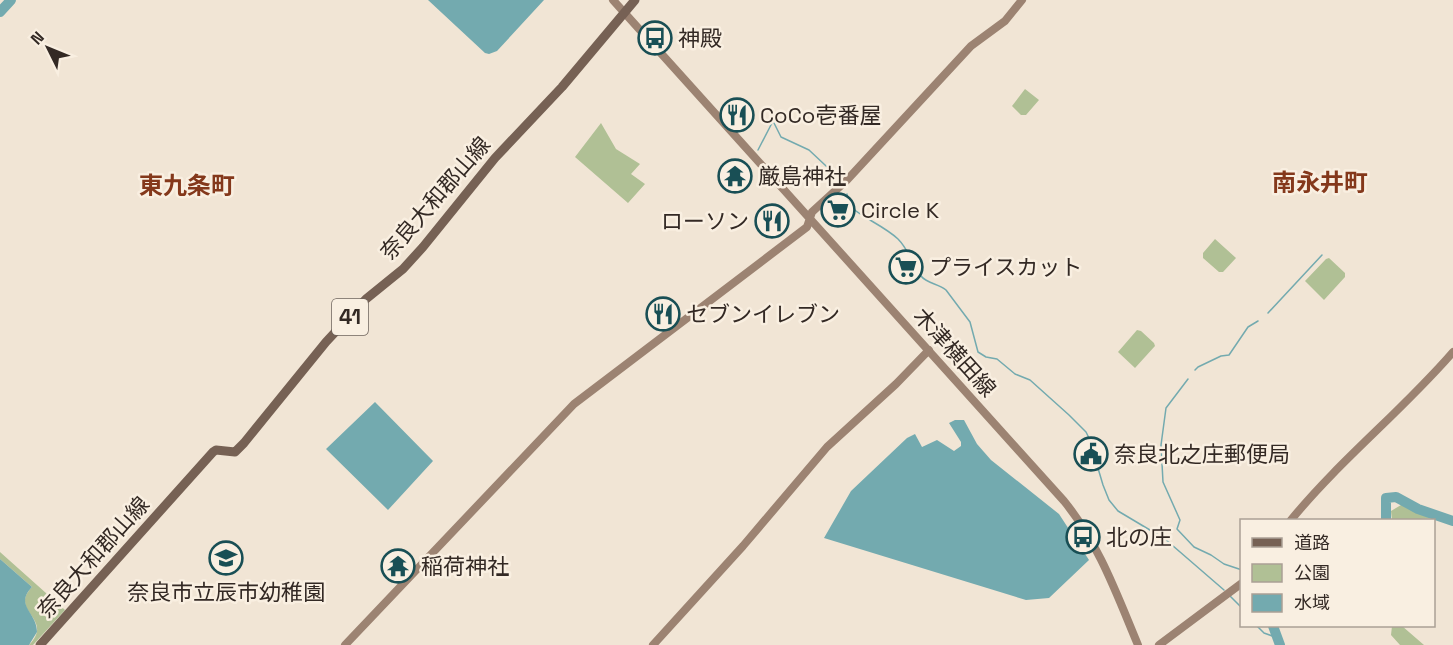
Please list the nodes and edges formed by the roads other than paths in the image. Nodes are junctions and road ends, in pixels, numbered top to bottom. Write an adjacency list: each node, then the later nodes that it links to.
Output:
1 (613, 0): 4 (street, 木津横田線)
2 (635, 0): 4 (main road, 奈良大和郡山線 / 41)
3 (1022, 0): 5 (street)
4 (623, 12): 5 (street, 木津横田線); 10 (main road, 奈良大和郡山線 / 41)
5 (810, 219): 6 (street, 木津横田線); 11 (street)
6 (929, 350): 12 (street); 13 (street, 木津横田線)
7 (1453, 352): 8 (street)
8 (1292, 519)
9 (1240, 585): 14 (street)
10 (40, 645)
11 (345, 645)
12 (653, 645)
13 (1138, 645)
14 (1159, 645)

